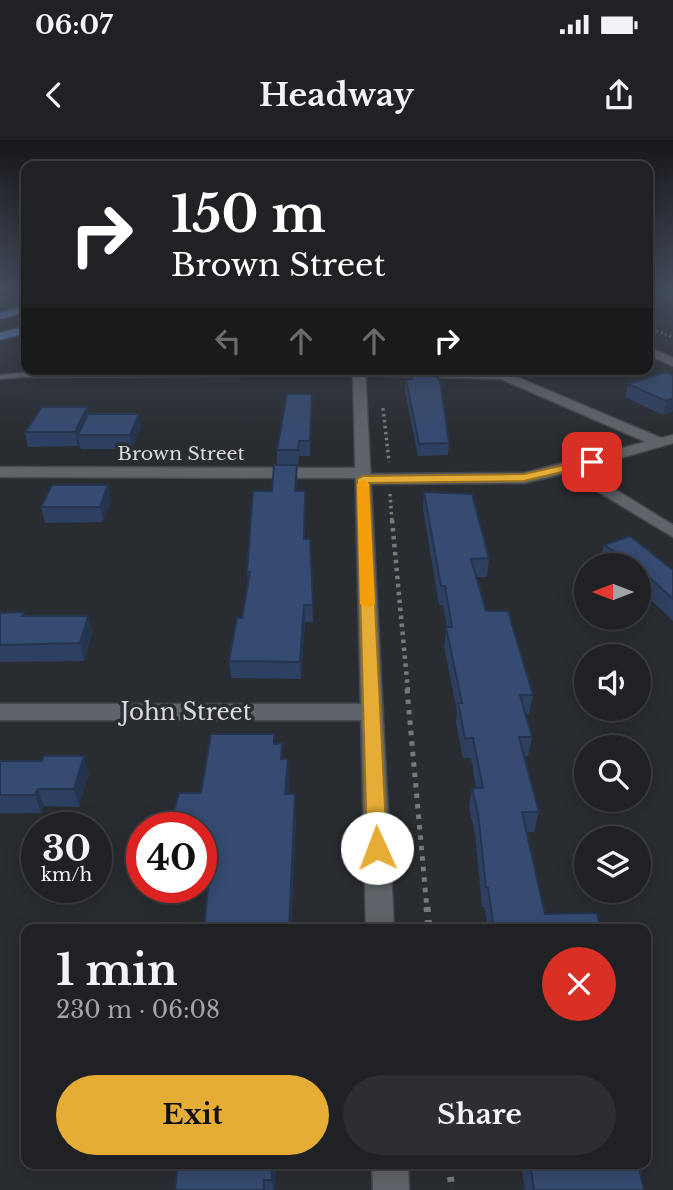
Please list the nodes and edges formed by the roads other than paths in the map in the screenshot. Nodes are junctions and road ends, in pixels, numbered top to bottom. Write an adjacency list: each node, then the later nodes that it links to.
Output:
1 (653, 353): 2 (street)
2 (673, 362)
3 (21, 375): 6 (lane)
4 (366, 375): 10 (street)
5 (499, 375): 7 (street)
6 (0, 377)
7 (666, 441): 8 (street, Brown Street)
8 (569, 468): 10 (street, Brown Street); 11 (street)
9 (0, 472): 10 (street, Brown Street)
10 (363, 476): 13 (street)
11 (673, 532)
12 (0, 712): 13 (street, John Street)
13 (372, 712): 14 (street)
14 (380, 924)
15 (390, 1169): 16 (street)
16 (391, 1190)

